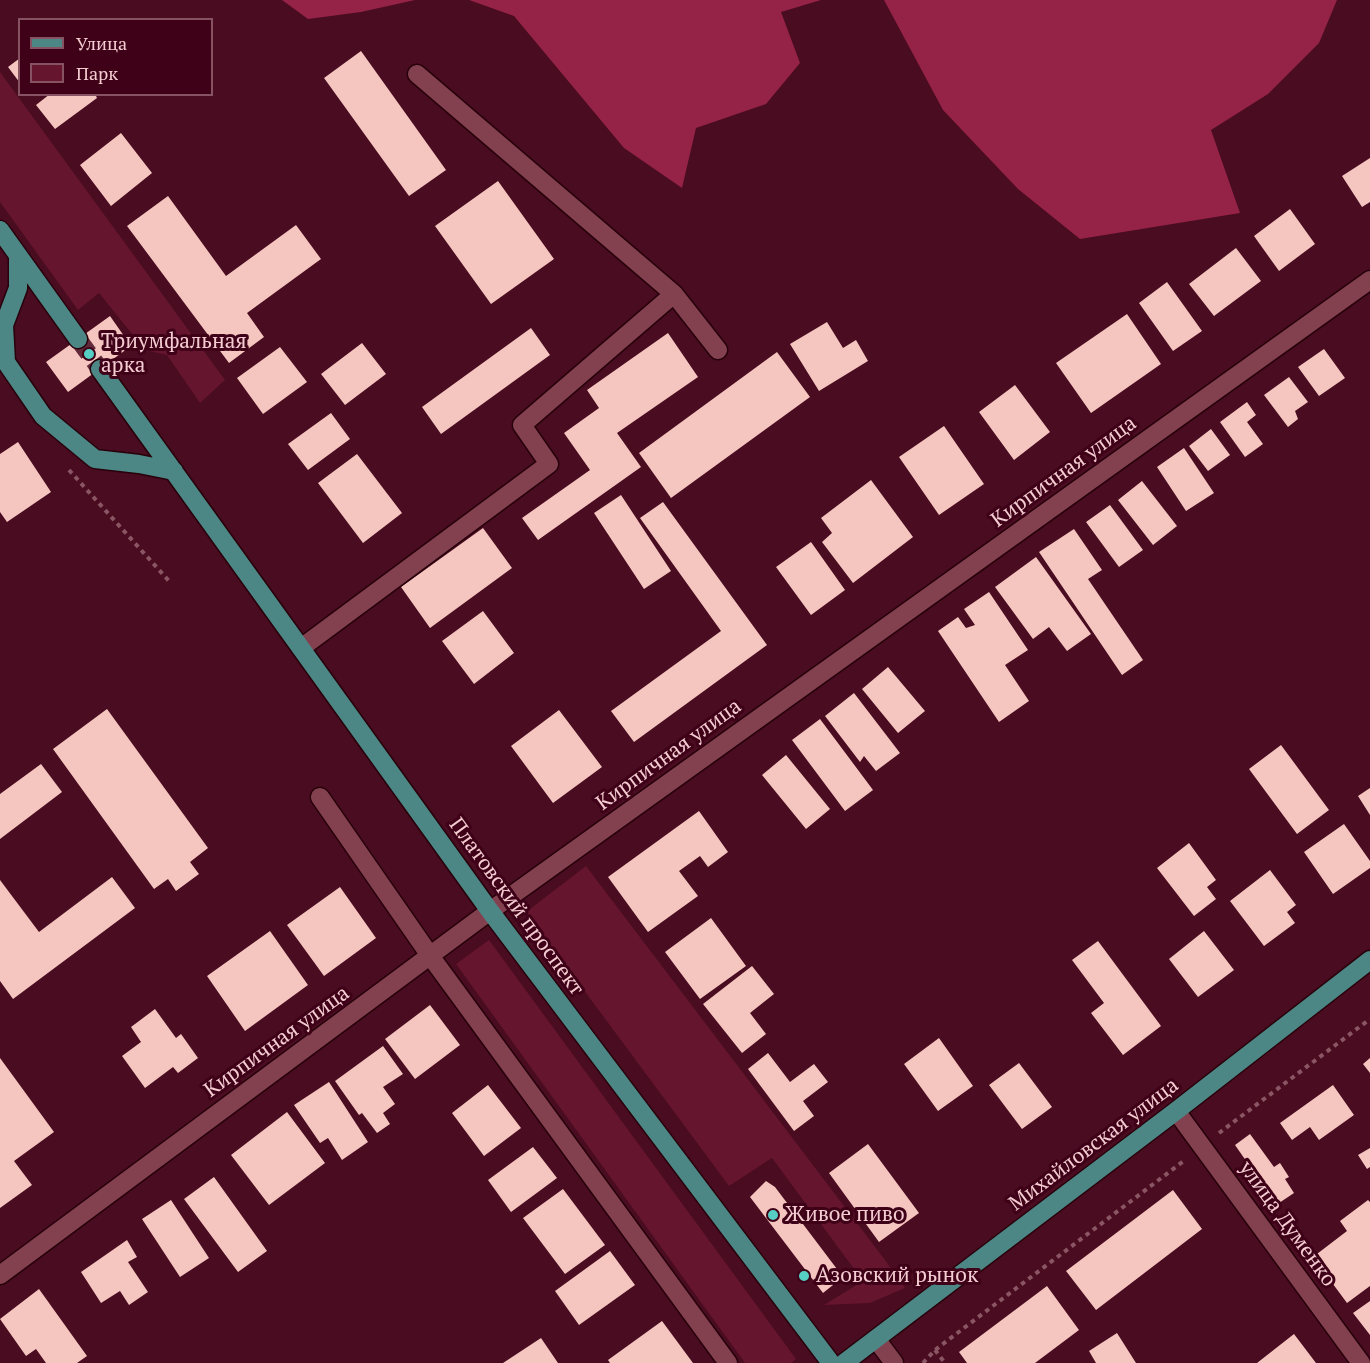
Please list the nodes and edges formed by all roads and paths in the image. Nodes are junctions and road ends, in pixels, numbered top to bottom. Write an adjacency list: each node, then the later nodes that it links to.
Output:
1 (417, 74): 5 (street)
2 (0, 230): 3 (main road)
3 (18, 255): 6 (main road); 8 (main road)
4 (1370, 279): 15 (street, Кирпичная улица)
5 (674, 294): 7 (street); 13 (street)
6 (78, 339)
7 (718, 350)
8 (3, 360): 11 (main road)
9 (100, 369): 11 (main road, Платовский проспект)
10 (66, 467): 12 (path)
11 (174, 471): 13 (main road, Платовский проспект)
12 (169, 581)
13 (301, 648): 15 (main road, Платовский проспект)
14 (320, 797): 16 (street)
15 (490, 911): 16 (street, Кирпичная улица); 25 (main road, Платовский проспект)
16 (431, 957): 21 (street, Кирпичная улица); 24 (street)
17 (1370, 960): 19 (main road, Михайловская улица)
18 (1370, 1019): 20 (path)
19 (1176, 1111): 20 (street, улица Думенко); 22 (main road, Михайловская улица)
20 (1202, 1146): 23 (path); 30 (street, улица Думенко)
21 (0, 1275)
22 (876, 1339): 26 (main road, Михайловская улица); 27 (street)
23 (935, 1350): 28 (path); 29 (path)
24 (728, 1363)
25 (831, 1363)
26 (844, 1363)
27 (894, 1363)
28 (922, 1363)
29 (945, 1363)
30 (1361, 1363)

